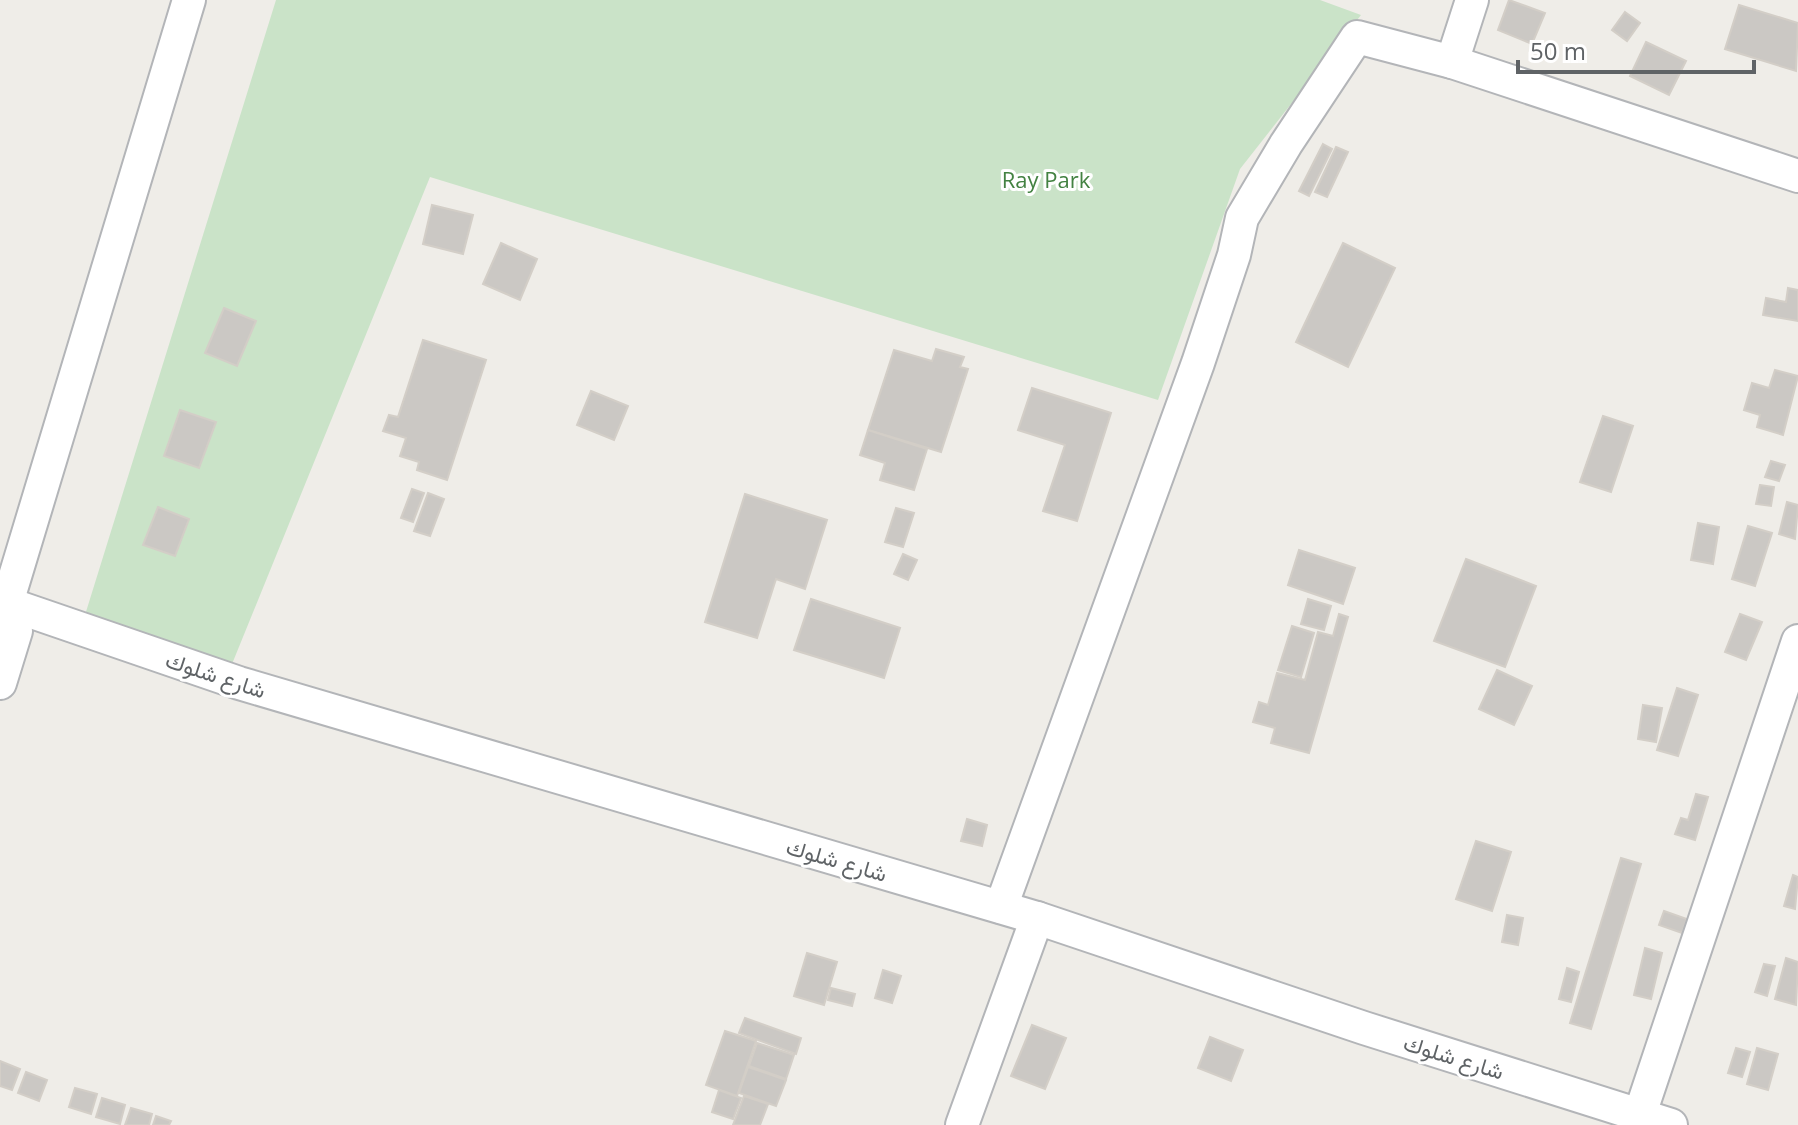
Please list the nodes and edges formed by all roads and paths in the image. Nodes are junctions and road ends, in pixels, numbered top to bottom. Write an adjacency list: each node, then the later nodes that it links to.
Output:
1 (189, 0): 5 (street)
2 (1472, 0): 3 (street)
3 (1452, 62): 4 (street); 8 (street)
4 (1798, 176)
5 (3, 602): 7 (street); 8 (street, شارع شلوك)
6 (1797, 648): 10 (street)
7 (0, 683)
8 (1001, 907): 9 (street, شارع شلوك)
9 (1037, 918): 10 (street, شارع شلوك); 11 (street)
10 (1640, 1114): 12 (street, شارع شلوك)
11 (962, 1125)
12 (1671, 1125)

